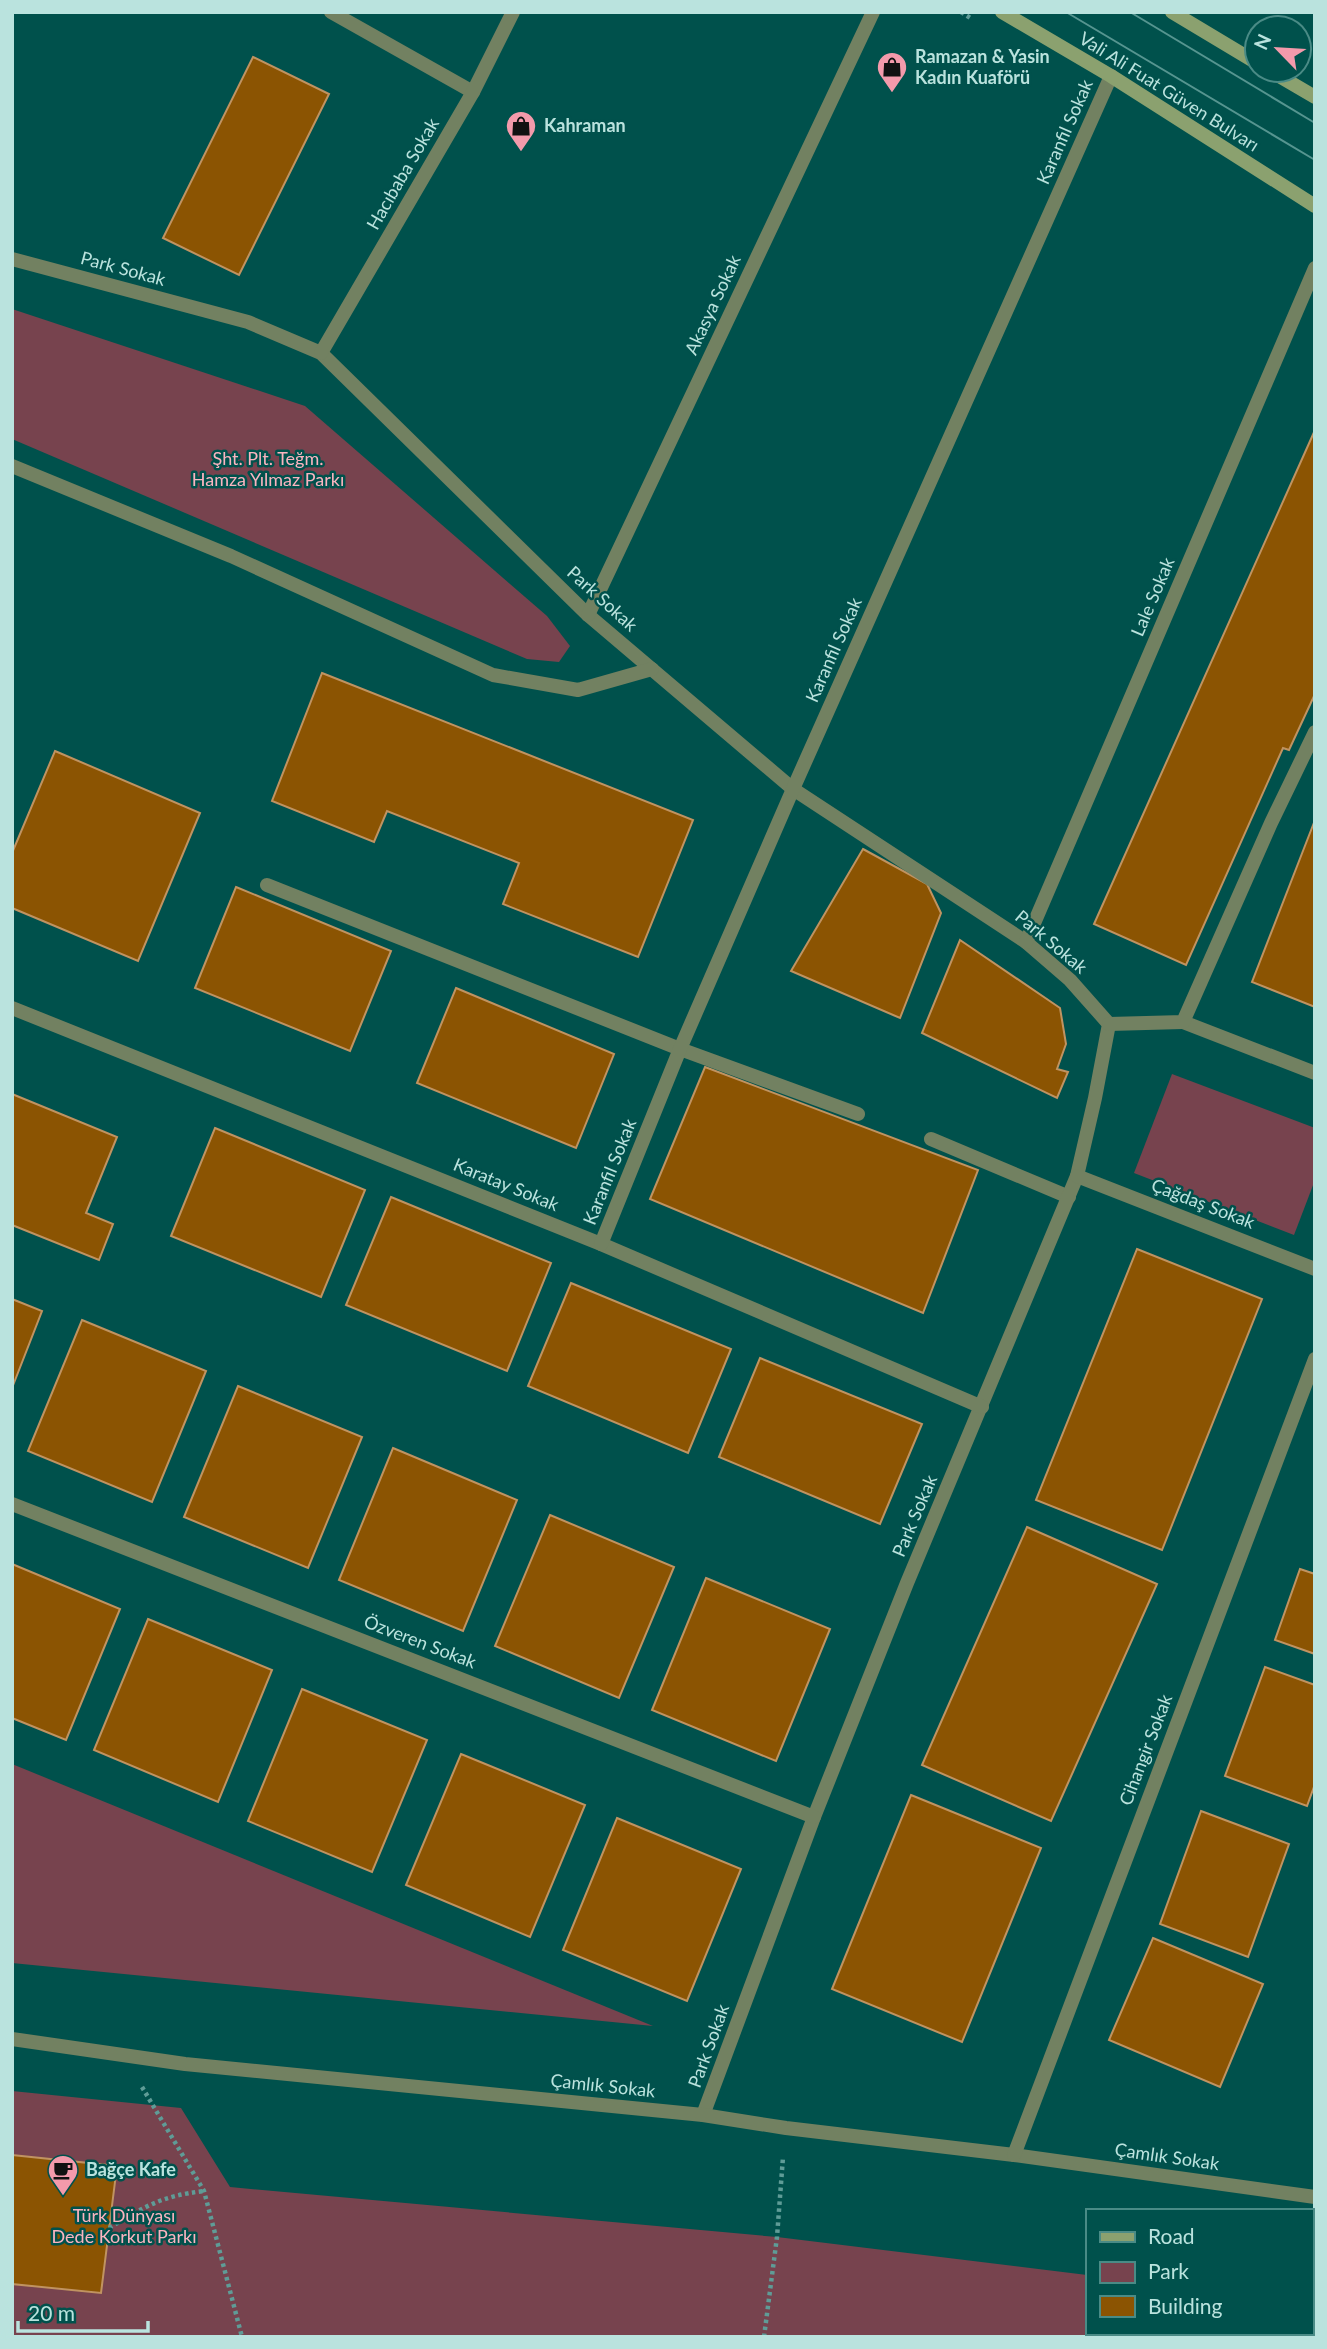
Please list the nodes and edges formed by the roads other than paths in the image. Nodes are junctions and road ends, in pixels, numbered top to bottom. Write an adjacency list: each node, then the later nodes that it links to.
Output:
1 (331, 12): 9 (street)
2 (513, 12): 9 (street, Hacıbaba Sokak)
3 (873, 12): 16 (street, Akasya Sokak)
4 (1002, 12): 7 (main road, Vali Ali Fuat Güven Bulvarı)
5 (1172, 12): 6 (main road)
6 (1243, 55)
7 (1111, 76): 11 (main road, Vali Ali Fuat Güven Bulvarı); 19 (street, Karanfil Sokak)
8 (1293, 84): 10 (main road)
9 (473, 92): 14 (street, Hacıbaba Sokak)
10 (1315, 97)
11 (1315, 206)
12 (12, 259): 14 (street, Park Sokak)
13 (1315, 268): 21 (street, Lale Sokak)
14 (321, 353): 16 (street, Park Sokak)
15 (12, 466): 17 (street)
16 (588, 615): 17 (street, Park Sokak)
17 (652, 669): 19 (street, Park Sokak)
18 (1315, 732): 23 (street)
19 (793, 789): 21 (street, Park Sokak); 25 (street, Karanfil Sokak)
20 (267, 885): 25 (street)
21 (1026, 942): 24 (street, Park Sokak)
22 (12, 1008): 31 (street, Karatay Sokak)
23 (1183, 1022): 24 (street); 26 (street)
24 (1109, 1024): 29 (street, Park Sokak)
25 (680, 1049): 27 (street); 31 (street, Karanfil Sokak)
26 (1315, 1073)
27 (858, 1114)
28 (931, 1139): 30 (street)
29 (1077, 1176): 30 (street, Park Sokak); 32 (street, Çağdaş Sokak)
30 (1069, 1197): 34 (street, Park Sokak)
31 (601, 1244): 34 (street, Karatay Sokak)
32 (1315, 1269)
33 (1315, 1359): 39 (street, Cihangir Sokak)
34 (982, 1407): 36 (street, Park Sokak)
35 (12, 1504): 36 (street, Özveren Sokak)
36 (814, 1817): 38 (street, Park Sokak)
37 (12, 2039): 38 (street, Çamlık Sokak)
38 (704, 2115): 39 (street, Çamlık Sokak)
39 (1014, 2155): 40 (street, Çamlık Sokak)
40 (1315, 2197)

